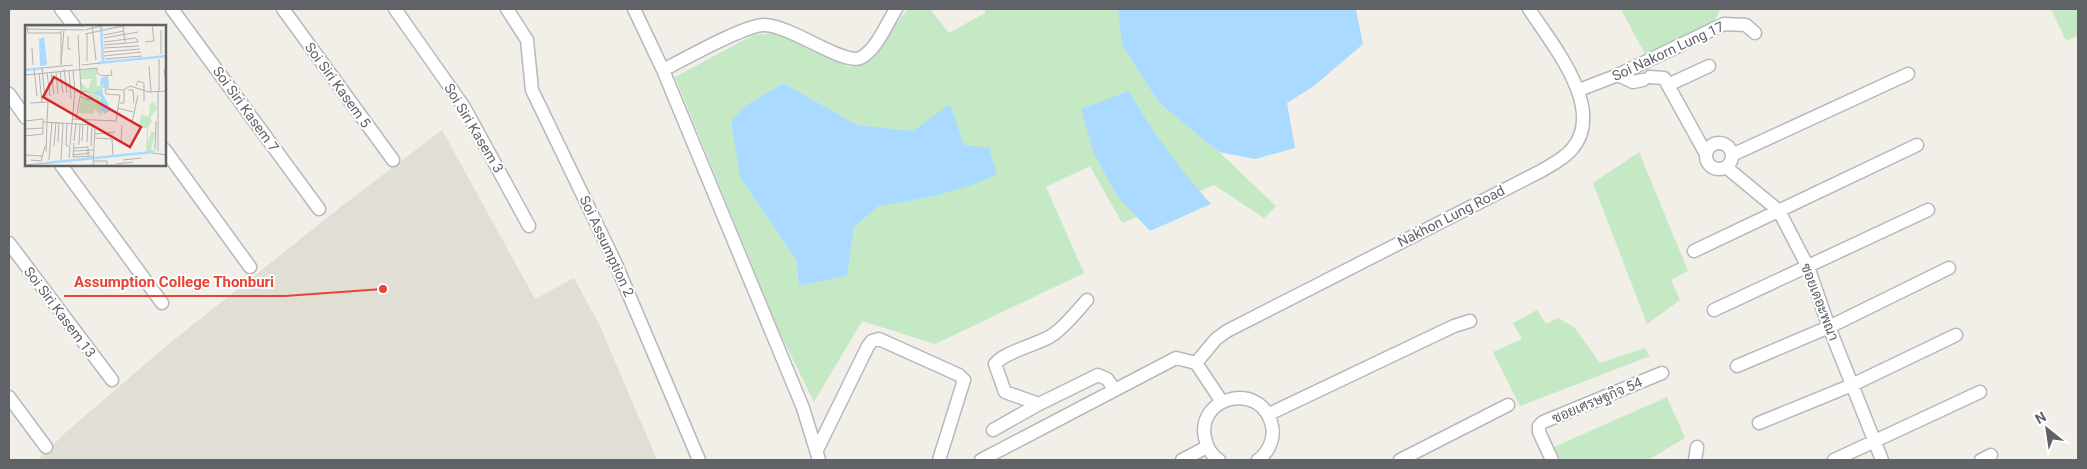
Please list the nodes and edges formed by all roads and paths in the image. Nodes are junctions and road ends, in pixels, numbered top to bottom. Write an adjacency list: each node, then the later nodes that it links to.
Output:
1 (61, 9): 9 (street)
2 (172, 9): 26 (street, Soi Siri Kasem 7)
3 (283, 9): 23 (street, Soi Siri Kasem 5)
4 (395, 9): 29 (street, Soi Siri Kasem 3)
5 (507, 9): 60 (street, Soi Assumption 2)
6 (634, 9): 12 (street)
7 (896, 9): 12 (street)
8 (1529, 9): 16 (street, Nakhon Lung Road)
9 (73, 25)
10 (1755, 33): 14 (street, Soi Nakorn Lung 17)
11 (1710, 66): 15 (street)
12 (663, 70): 59 (street)
13 (1908, 74): 22 (street)
14 (1618, 75): 15 (street); 16 (street, Soi Nakorn Lung 17)
15 (1668, 85): 21 (street, ซอยเดอะพณา)
16 (1579, 90): 41 (street, Nakhon Lung Road)
17 (9, 94): 18 (street)
18 (25, 117)
19 (1917, 145): 28 (street)
20 (166, 151): 32 (street)
21 (1706, 154): 22 (street); 25 (street, ซอยเดอะพณา)
22 (1732, 155): 25 (street)
23 (392, 160)
24 (62, 166): 36 (street)
25 (1726, 167): 28 (street, ซอยเดอะพณา)
26 (319, 209)
27 (1928, 210): 33 (street)
28 (1780, 211): 31 (street); 33 (street, ซอยเดอะพณา)
29 (528, 226)
30 (9, 243): 44 (street, Soi Siri Kasem 13)
31 (1694, 251)
32 (250, 267)
33 (1808, 267): 37 (street); 39 (street, ซอยเดอะพณา)
34 (1949, 268): 39 (street)
35 (1087, 300): 50 (street)
36 (162, 303)
37 (1714, 310)
38 (1470, 321): 52 (street)
39 (1829, 327): 42 (street); 45 (street, ซอยเดอะพณา)
40 (1956, 334): 45 (street)
41 (1196, 363): 46 (street); 49 (street)
42 (1738, 366)
43 (1662, 373): 67 (street, ซอยเศรษฐกิจ 54)
44 (112, 380)
45 (1852, 385): 53 (street); 55 (street, ซอยเดอะพณา)
46 (1115, 390): 50 (street); 62 (street)
47 (1980, 392): 55 (street)
48 (9, 397): 56 (street)
49 (1222, 402): 52 (street); 57 (street)
50 (1039, 404): 54 (street)
51 (1508, 406): 66 (street)
52 (1268, 414): 65 (street)
53 (1760, 423)
54 (993, 430)
55 (1874, 442): 69 (street); 70 (street, ซอยเดอะพณา)
56 (46, 447)
57 (1207, 447): 63 (street); 64 (street)
58 (1698, 447): 68 (street)
59 (818, 455): 61 (street)
60 (699, 460)
61 (939, 460)
62 (980, 460)
63 (1182, 460)
64 (1219, 460)
65 (1258, 460)
66 (1400, 460)
67 (1552, 460)
68 (1695, 460)
69 (1834, 460)
70 (1882, 460)

